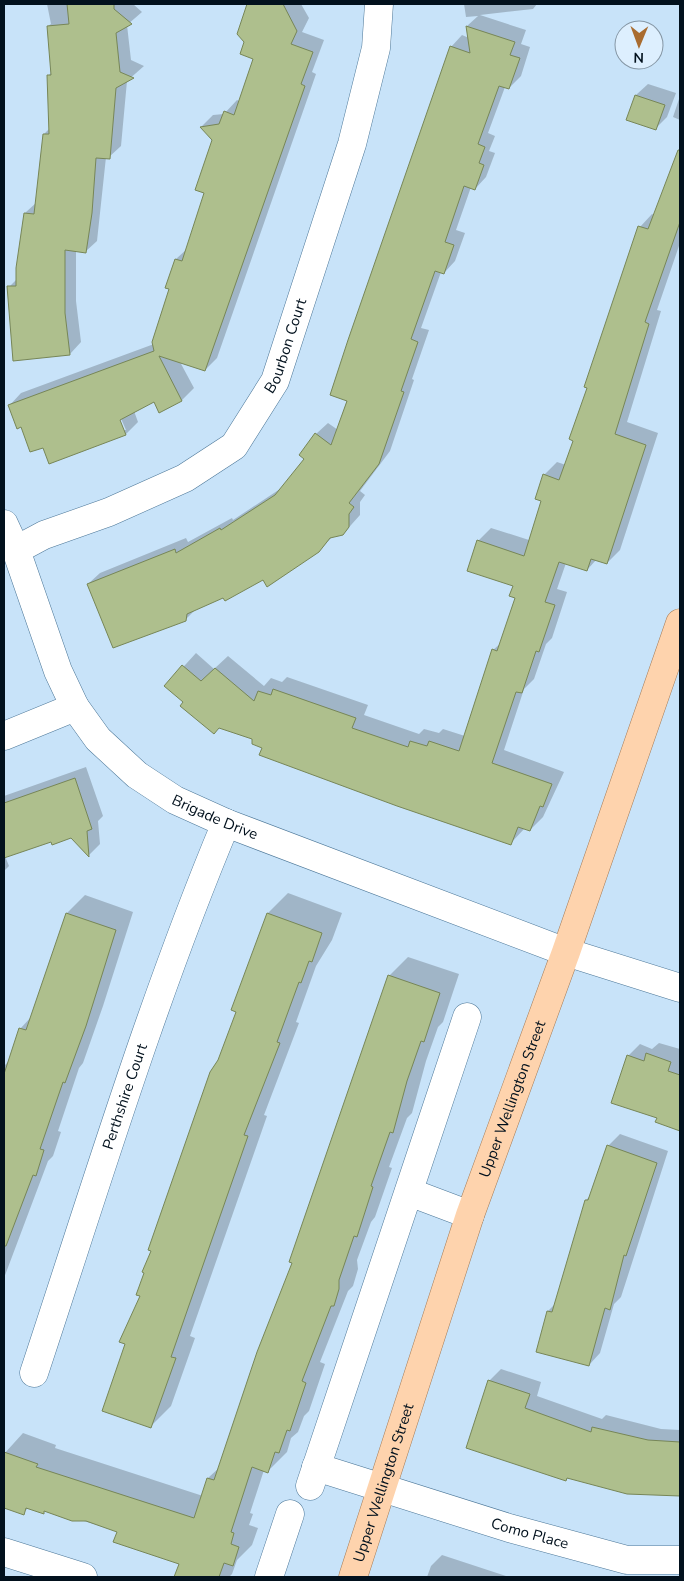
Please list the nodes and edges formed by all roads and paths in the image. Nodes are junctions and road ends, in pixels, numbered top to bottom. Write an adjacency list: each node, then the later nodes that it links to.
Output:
1 (379, 4): 3 (street, Bourbon Court)
2 (4, 524): 3 (street, Brigade Drive)
3 (16, 550): 4 (street, Brigade Drive)
4 (15, 579): 6 (street, Brigade Drive)
5 (680, 623): 9 (main road, Upper Wellington Street)
6 (75, 707): 7 (street); 8 (street, Brigade Drive)
7 (4, 736)
8 (226, 823): 9 (street, Brigade Drive); 14 (street, Perthshire Court)
9 (566, 952): 10 (street, Brigade Drive); 13 (main road, Upper Wellington Street)
10 (680, 988)
11 (468, 1017): 12 (street)
12 (409, 1192): 13 (street); 15 (street, Como Place)
13 (470, 1215): 15 (main road, Upper Wellington Street)
14 (34, 1373)
15 (382, 1488): 19 (street, Como Place); 22 (main road, Upper Wellington Street)
16 (290, 1514): 21 (street)
17 (4, 1552): 20 (street)
18 (680, 1560): 19 (street, Como Place)
19 (625, 1569)
20 (84, 1577)
21 (269, 1577)
22 (353, 1577)

